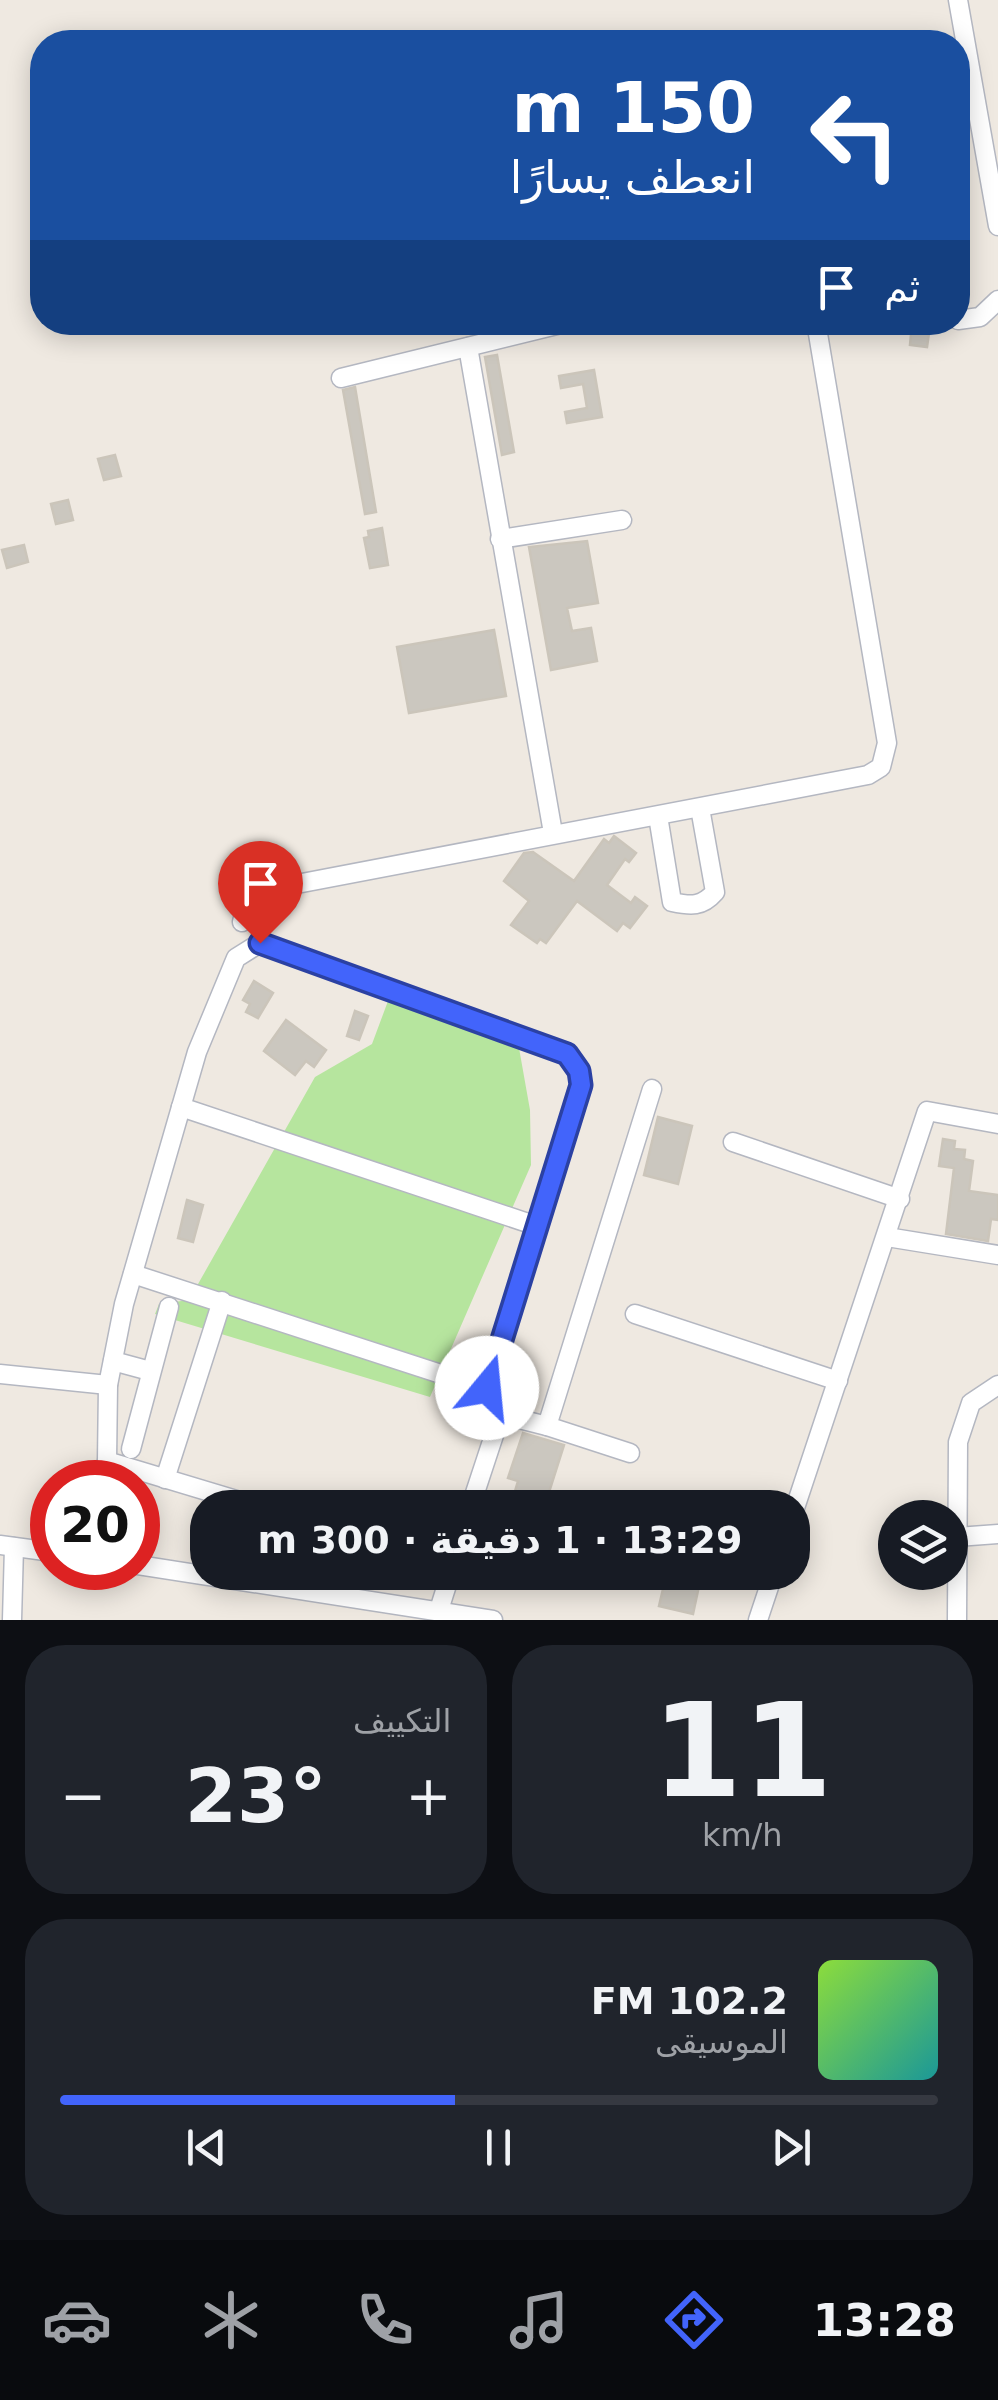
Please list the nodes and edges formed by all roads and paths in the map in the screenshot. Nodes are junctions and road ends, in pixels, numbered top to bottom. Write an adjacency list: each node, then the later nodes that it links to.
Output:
1 (958, 0): 2 (street)
2 (963, 30)
3 (970, 68): 4 (street)
4 (998, 226)
5 (998, 300): 6 (street)
6 (970, 319)
7 (489, 335): 10 (street)
8 (518, 335): 10 (street)
9 (818, 335): 15 (street)
10 (490, 342): 11 (street)
11 (468, 347): 12 (street); 14 (street)
12 (341, 378)
13 (622, 520): 14 (street)
14 (500, 539): 17 (street)
15 (700, 808): 16 (street); 16 (street)
16 (658, 816): 17 (street)
17 (553, 833): 18 (street)
18 (242, 922)
19 (652, 1089): 39 (street)
20 (181, 1106): 24 (street); 24 (street); 27 (street)
21 (998, 1124): 23 (street)
22 (734, 1142): 23 (street)
23 (900, 1199): 25 (street)
24 (537, 1226): 36 (street)
25 (887, 1237): 26 (street); 34 (street)
26 (998, 1255)
27 (133, 1274): 28 (street); 31 (street)
28 (222, 1301): 36 (street); 44 (street)
29 (169, 1307): 32 (street)
30 (635, 1314): 34 (street)
31 (113, 1361): 32 (street); 35 (street)
32 (150, 1371): 40 (street)
33 (0, 1374): 35 (street)
34 (838, 1381): 47 (street)
35 (108, 1385): 42 (street)
36 (487, 1388): 38 (street)
37 (994, 1390): 48 (street)
38 (476, 1423)
39 (547, 1426): 41 (street); 46 (street)
40 (131, 1449)
41 (630, 1452)
42 (107, 1460)
43 (160, 1478): 44 (street)
44 (165, 1479): 45 (street)
45 (202, 1490)
46 (476, 1490)
47 (801, 1490)
48 (958, 1500)
49 (998, 1534): 50 (street)
50 (968, 1536)
51 (7, 1546): 57 (street)
52 (160, 1568): 56 (street)
53 (446, 1590): 56 (street)
54 (768, 1590): 59 (street)
55 (957, 1590): 60 (street)
56 (440, 1610): 58 (street)
57 (12, 1620)
58 (493, 1620)
59 (758, 1620)
60 (957, 1620)

